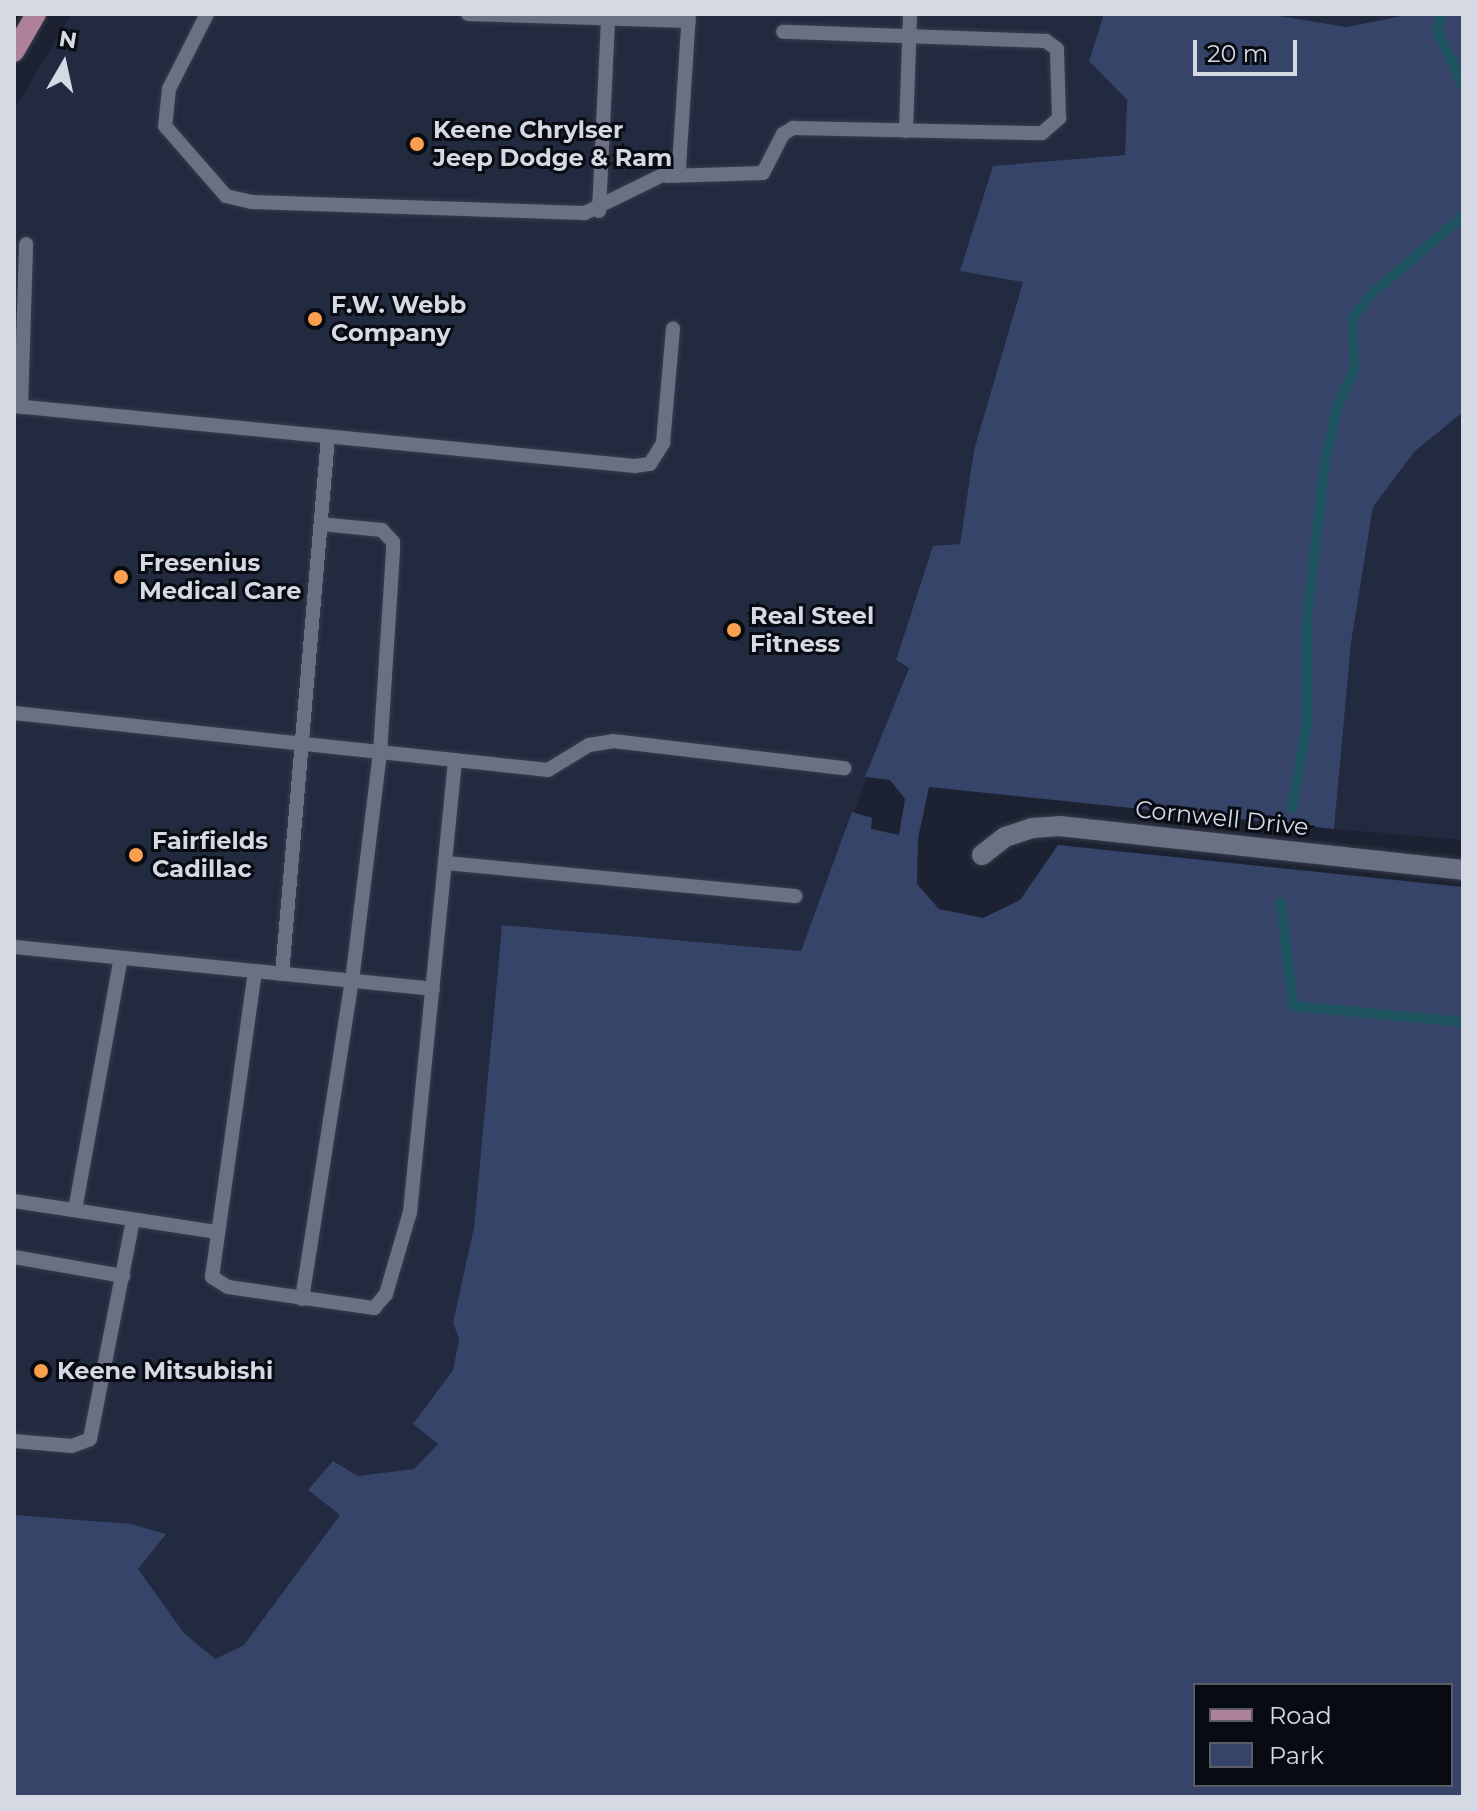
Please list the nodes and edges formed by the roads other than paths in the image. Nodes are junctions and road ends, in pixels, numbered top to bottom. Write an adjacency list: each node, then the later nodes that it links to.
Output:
1 (36, 14): 9 (main road)
2 (207, 14): 12 (lane)
3 (468, 14): 5 (lane)
4 (910, 14): 8 (lane)
5 (608, 18): 6 (lane); 12 (lane)
6 (689, 18): 11 (lane)
7 (783, 32): 8 (lane)
8 (909, 36): 10 (lane); 10 (lane)
9 (14, 52)
10 (906, 131): 11 (lane)
11 (667, 176): 12 (lane)
12 (599, 211)
13 (26, 244): 15 (lane)
14 (673, 328): 16 (lane)
15 (17, 406): 16 (lane)
16 (328, 437): 17 (lane)
17 (321, 524): 19 (lane); 20 (lane)
18 (14, 713): 19 (lane)
19 (301, 744): 20 (lane); 30 (lane)
20 (380, 753): 21 (lane); 31 (lane)
21 (455, 760): 22 (lane); 24 (lane)
22 (844, 768)
23 (982, 855): 25 (street, Cornwell Drive)
24 (445, 863): 26 (lane); 32 (lane)
25 (1463, 870)
26 (795, 896)
27 (14, 947): 28 (lane)
28 (121, 958): 29 (lane); 34 (lane)
29 (255, 971): 30 (lane); 36 (lane)
30 (282, 974): 31 (lane)
31 (352, 981): 32 (lane); 39 (lane)
32 (433, 989): 39 (lane)
33 (14, 1201): 34 (lane)
34 (75, 1210): 35 (lane)
35 (133, 1220): 36 (lane); 38 (lane)
36 (216, 1232): 39 (lane)
37 (14, 1257): 38 (lane)
38 (123, 1276): 40 (lane)
39 (302, 1299)
40 (14, 1441)

